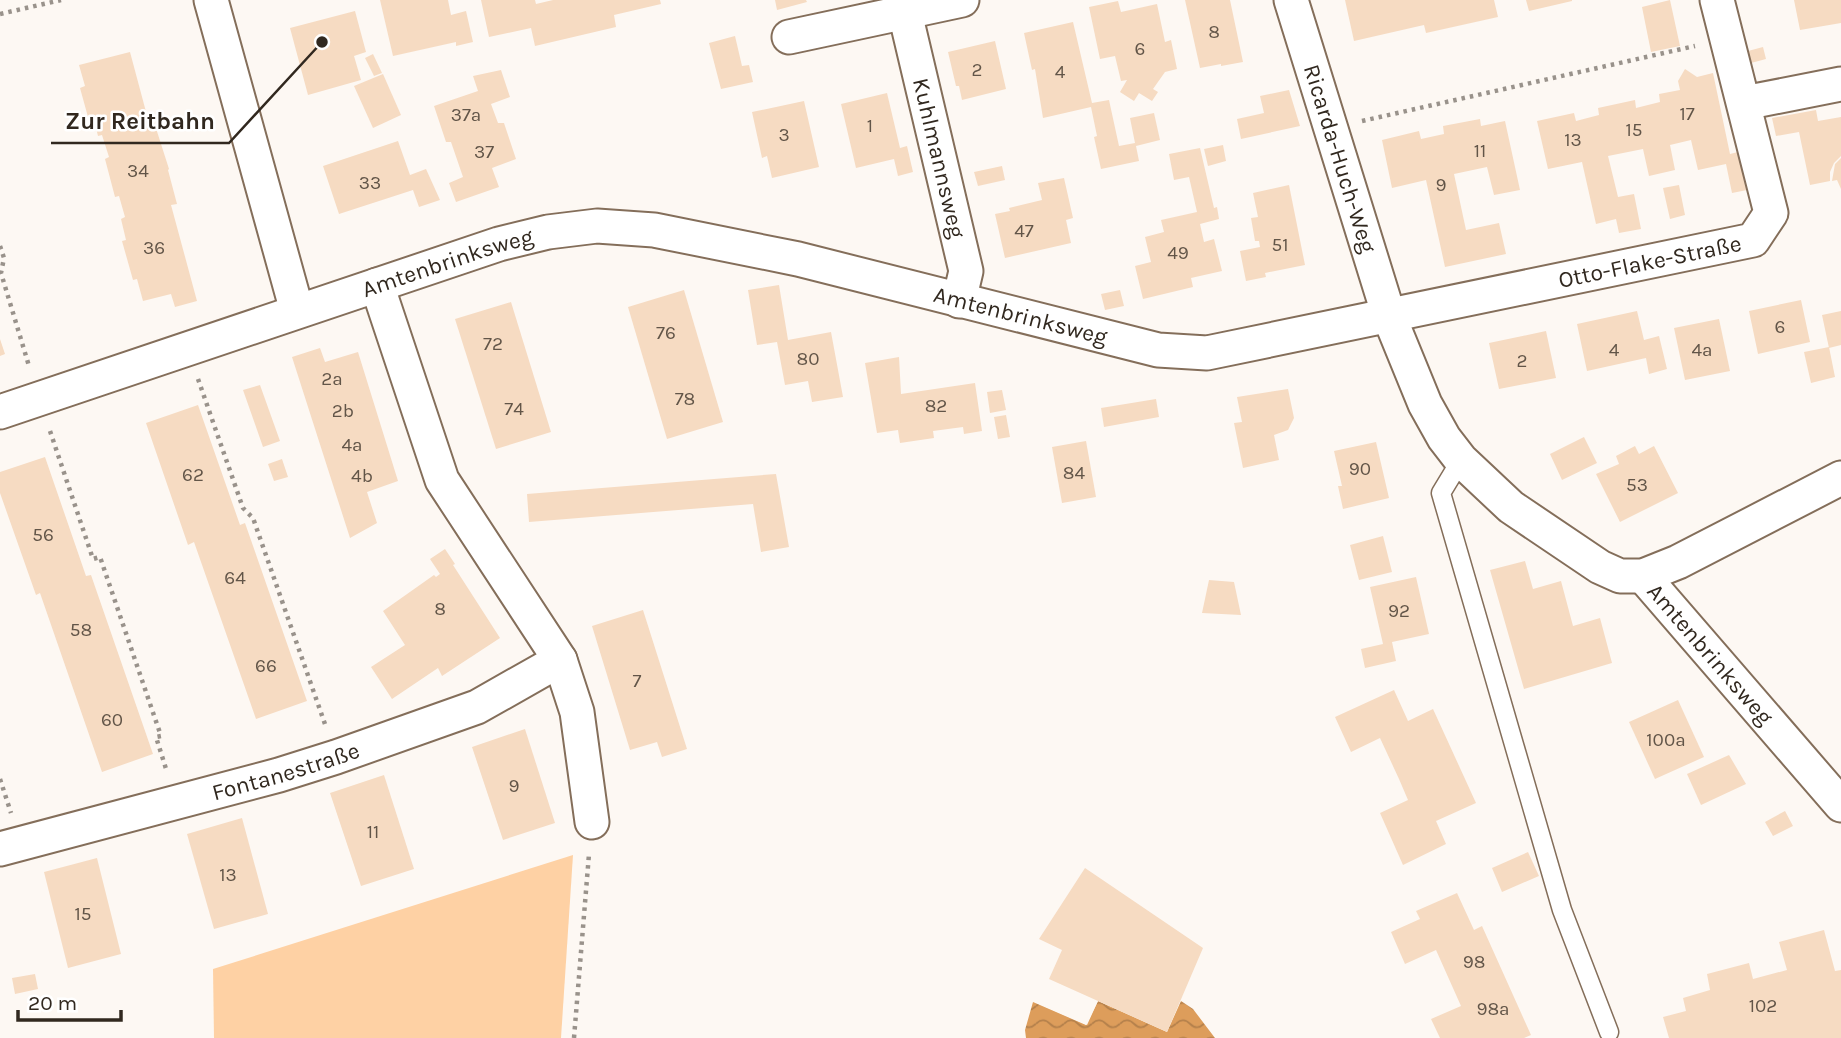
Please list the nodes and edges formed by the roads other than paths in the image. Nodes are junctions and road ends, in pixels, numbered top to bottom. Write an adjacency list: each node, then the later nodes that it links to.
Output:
1 (211, 0): 11 (street)
2 (962, 0): 5 (street)
3 (1291, 0): 12 (street, Ricarda-Huch-Weg)
4 (1717, 0): 8 (street)
5 (905, 13): 6 (street); 10 (street, Kuhlmannsweg)
6 (789, 37)
7 (1841, 84): 8 (street)
8 (1744, 103): 12 (street, Otto-Flake-Straße)
9 (377, 285): 10 (street, Amtenbrinksweg); 11 (street, Amtenbrinksweg); 17 (street)
10 (959, 301): 12 (street, Amtenbrinksweg)
11 (296, 311): 13 (street, Amtenbrinksweg)
12 (1390, 316): 14 (street, Amtenbrinksweg)
13 (0, 412)
14 (1461, 460): 16 (street, Amtenbrinksweg); 21 (lane)
15 (1841, 478): 16 (street)
16 (1643, 576): 18 (street, Amtenbrinksweg)
17 (559, 660): 19 (street); 20 (street, Fontanestraße)
18 (1841, 805)
19 (592, 822)
20 (0, 849)
21 (1609, 1032)

